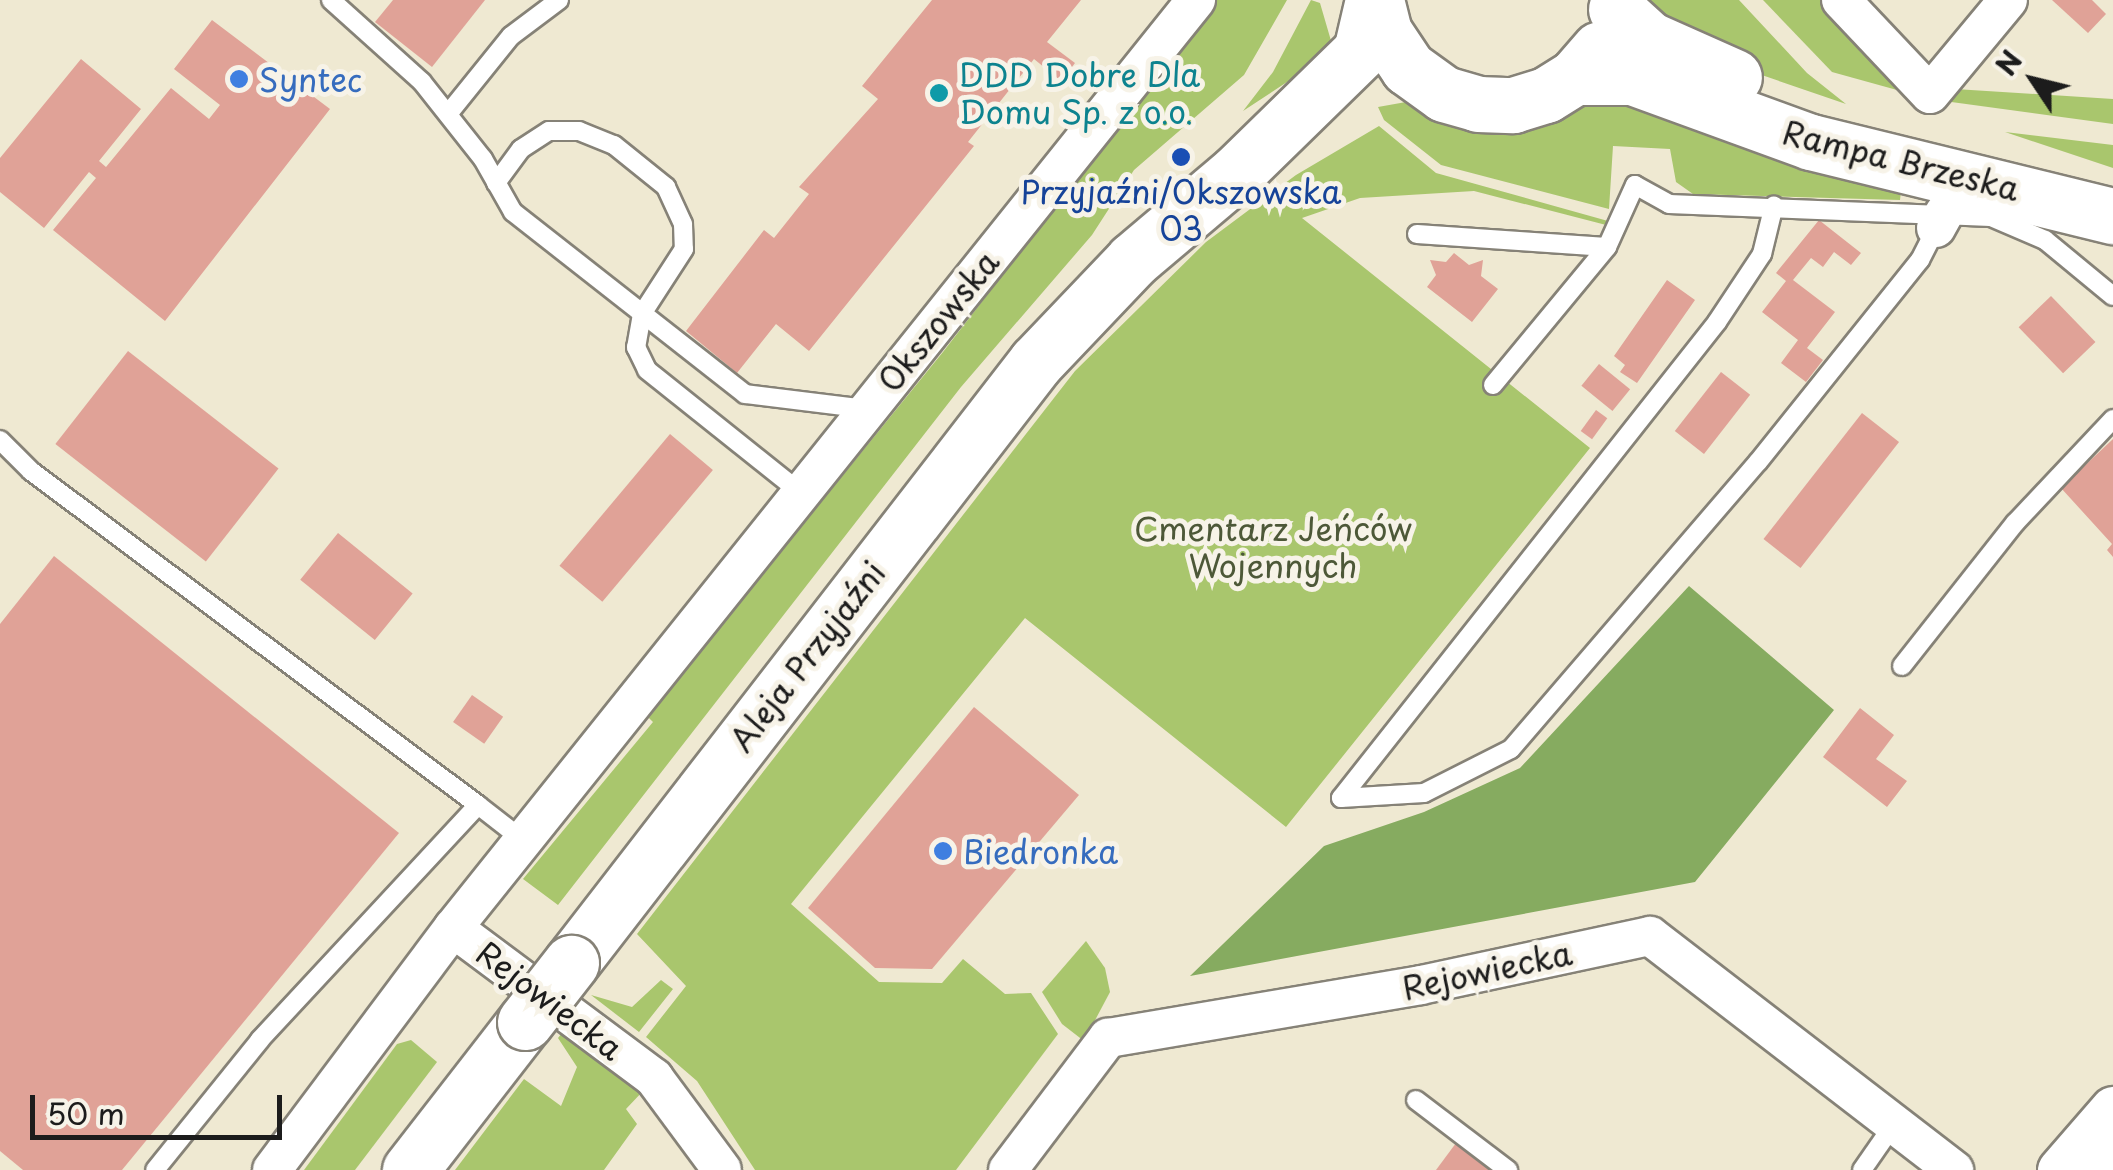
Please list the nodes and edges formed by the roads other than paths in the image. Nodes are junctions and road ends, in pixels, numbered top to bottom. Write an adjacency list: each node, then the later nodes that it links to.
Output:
1 (331, 0): 10 (lane, Okszowska)
2 (559, 0): 10 (lane)
3 (1196, 0): 22 (street, Okszowska)
4 (1375, 0): 9 (highway); 11 (highway, Aleja Przyjaźni)
5 (1841, 0): 6 (street)
6 (2008, 0)
7 (1616, 5): 8 (highway); 12 (highway, Rampa Brzeska)
8 (1575, 77): 9 (highway, Aleja Przyjaźni); 15 (highway, Rampa Brzeska)
9 (1444, 94): 11 (highway, Aleja Przyjaźni)
10 (448, 114): 13 (lane, Okszowska)
11 (1236, 173): 37 (highway, Aleja Przyjaźni, bridge)
12 (2113, 178)
13 (496, 183): 20 (lane, Okszowska); 20 (lane)
14 (1774, 206): 16 (lane); 16 (lane); 18 (lane)
15 (2113, 216)
16 (1941, 220): 19 (lane)
17 (1418, 234): 18 (lane)
18 (1607, 247): 21 (lane)
19 (2113, 296)
20 (642, 314): 22 (lane, Okszowska); 25 (lane)
21 (1493, 385)
22 (867, 409): 25 (street, Okszowska)
23 (2113, 419): 26 (lane)
24 (0, 440): 28 (lane)
25 (801, 493): 27 (street, Okszowska)
26 (1902, 666)
27 (567, 785): 29 (street, Rejowiecka)
28 (478, 805): 29 (lane); 35 (lane)
29 (523, 840): 30 (street, Rejowiecka)
30 (453, 928): 36 (street); 38 (street, Rejowiecka)
31 (1416, 1100): 40 (lane)
32 (2113, 1108): 43 (street)
33 (1896, 1121): 39 (street, Rejowiecka); 41 (lane); 42 (street, Rejowiecka)
34 (2113, 1159): 44 (street)
35 (155, 1170)
36 (272, 1170)
37 (410, 1170)
38 (722, 1170)
39 (1008, 1170)
40 (1508, 1170)
41 (1862, 1170)
42 (1954, 1170)
43 (2060, 1170)
44 (2104, 1170)

